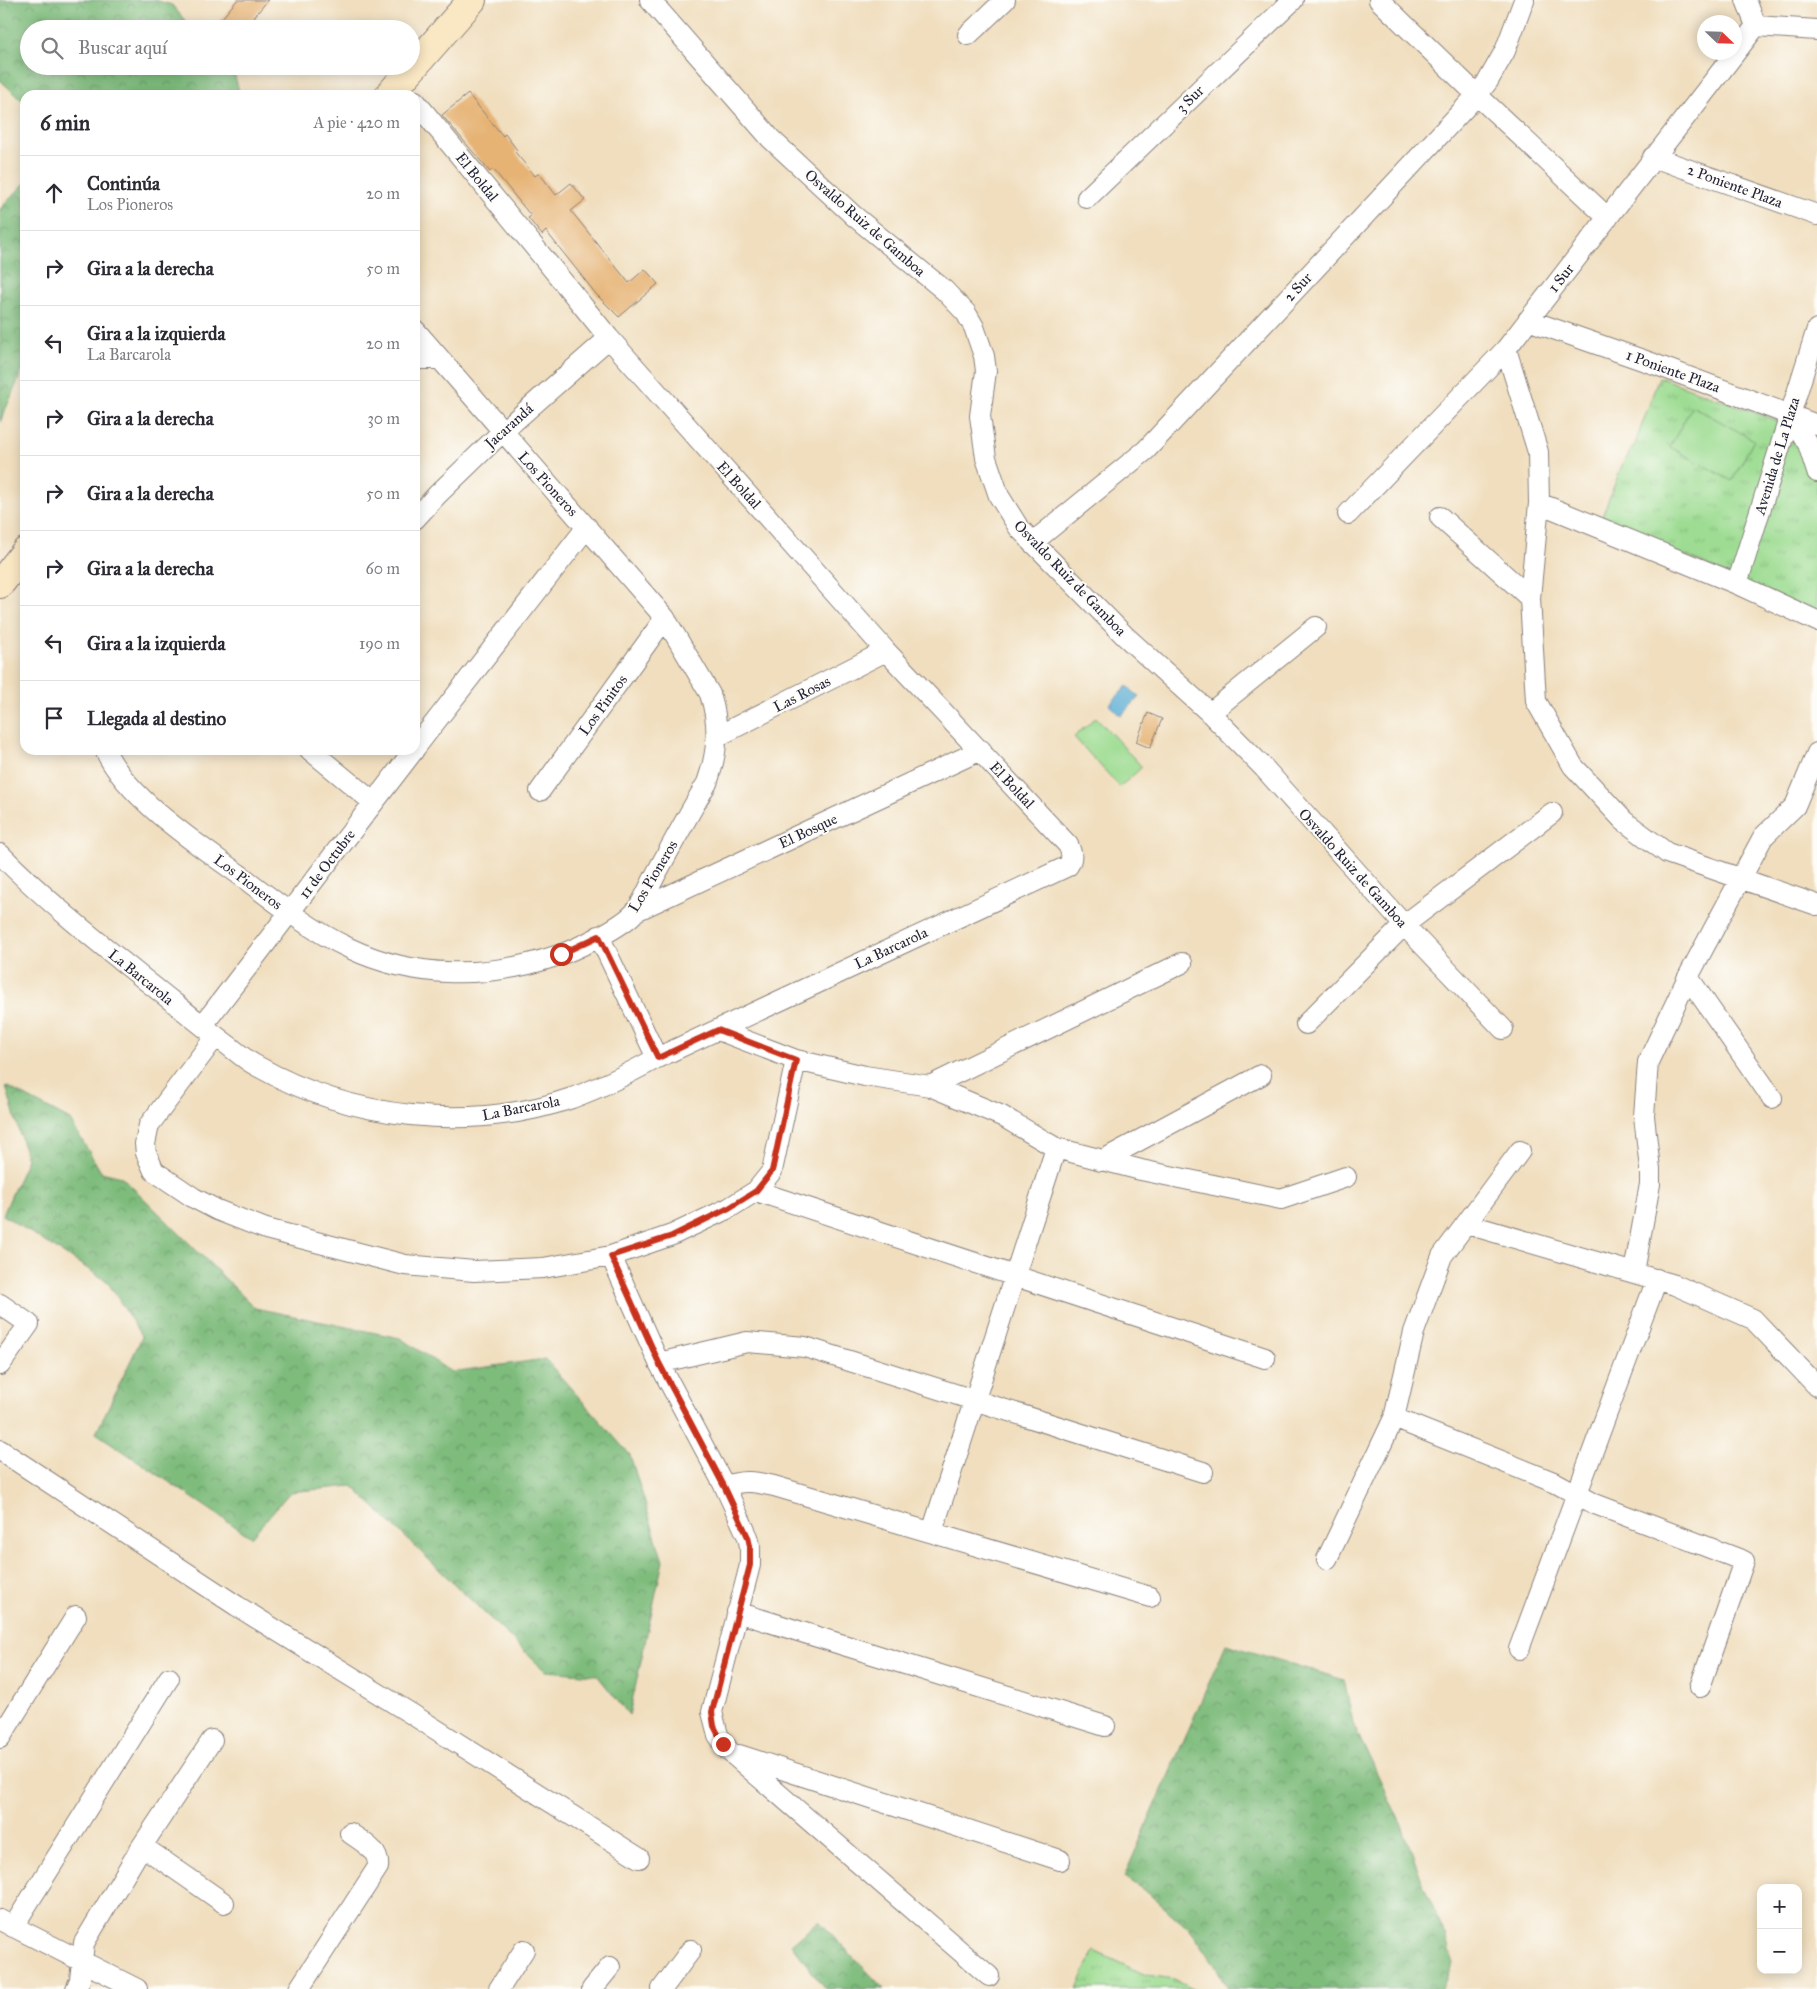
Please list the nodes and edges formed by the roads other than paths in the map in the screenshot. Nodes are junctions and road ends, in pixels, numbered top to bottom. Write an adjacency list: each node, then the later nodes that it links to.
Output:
1 (472, 0): 11 (main road)
2 (650, 0): 36 (street, Osvaldo Ruiz de Gamboa)
3 (1005, 0): 10 (street)
4 (1293, 0): 17 (street, 3 Sur)
5 (1379, 0): 14 (street)
6 (1524, 0): 14 (street, 2 Sur)
7 (1746, 0): 8 (street)
8 (1756, 26): 9 (street); 16 (street, 1 Sur)
9 (1817, 30)
10 (968, 35)
11 (420, 71)
12 (417, 75): 13 (main road)
13 (406, 90)
14 (1477, 95): 19 (street); 36 (street, 2 Sur)
15 (420, 112): 23 (street, El Boldal)
16 (1653, 157): 18 (street, 2 Poniente Plaza); 19 (street, 1 Sur)
17 (1087, 198)
18 (1817, 215)
19 (1608, 218): 20 (street, 1 Sur)
20 (1528, 320): 24 (street, 1 Sur); 27 (street, 1 Poniente Plaza)
21 (1817, 329): 27 (street, Avenida de La Plaza)
22 (420, 336): 25 (street, Los Pioneros)
23 (608, 338): 29 (street, Jacarandá); 44 (street, El Boldal)
24 (1506, 349): 31 (street); 33 (street, 1 Sur)
25 (439, 359): 26 (street); 29 (street, Los Pioneros)
26 (420, 360)
27 (1790, 414): 28 (street, 1 Poniente Plaza); 30 (street); 39 (street, Avenida de La Plaza)
28 (1817, 425)
29 (502, 432): 32 (street, Jacarandá); 35 (street, Los Pioneros)
30 (1817, 472)
31 (1539, 503): 39 (street); 40 (street)
32 (420, 514)
33 (1348, 514)
34 (1440, 517): 40 (street)
35 (587, 527): 41 (street, Los Pioneros); 47 (street, 11 de Octubre)
36 (1032, 543): 45 (street, Osvaldo Ruiz de Gamboa)
37 (20, 558): 38 (main road)
38 (0, 584)
39 (1737, 584): 42 (street)
40 (1530, 598): 58 (street)
41 (665, 618): 46 (street, Los Pioneros); 53 (street, Los Pinitos)
42 (1817, 621)
43 (1316, 628): 45 (street)
44 (886, 651): 46 (street, Las Rosas); 48 (street, El Boldal)
45 (1210, 713): 62 (street, Osvaldo Ruiz de Gamboa)
46 (718, 736): 60 (street, Los Pioneros)
47 (420, 741)
48 (981, 750): 57 (street, El Boldal); 60 (street, El Bosque)
49 (1817, 752): 58 (street)
50 (108, 755): 61 (street, Los Pioneros)
51 (316, 755): 54 (street)
52 (409, 755): 54 (street, 11 de Octubre)
53 (540, 791)
54 (373, 802): 61 (street, 11 de Octubre)
55 (1552, 813): 62 (street)
56 (0, 854): 69 (street, La Barcarola)
57 (1072, 860): 68 (street, La Barcarola)
58 (1742, 878): 59 (street); 65 (street)
59 (1817, 905)
60 (636, 911): 63 (street, Los Pioneros)
61 (290, 913): 63 (street, Los Pioneros); 69 (street, 11 de Octubre)
62 (1404, 925): 66 (street); 67 (street, Osvaldo Ruiz de Gamboa)
63 (599, 936): 70 (street)
64 (1182, 963): 73 (street)
65 (1688, 977): 74 (street); 82 (street)
66 (1306, 1024)
67 (1503, 1029)
68 (718, 1030): 70 (street, La Barcarola); 71 (street)
69 (209, 1031): 70 (street, La Barcarola); 81 (street, 11 de Octubre)
70 (658, 1058)
71 (796, 1060): 73 (street); 79 (street)
72 (1261, 1075): 77 (street)
73 (930, 1086): 75 (street)
74 (1772, 1098)
75 (1056, 1148): 77 (street); 83 (street)
76 (1520, 1151): 80 (street)
77 (1101, 1161): 78 (street)
78 (1346, 1177)
79 (756, 1191): 81 (street, 11 de Octubre); 83 (street)
80 (1467, 1224): 82 (street); 91 (street)
81 (611, 1256): 87 (street)
82 (1634, 1272): 84 (street)
83 (1014, 1277): 86 (street); 90 (street)
84 (1657, 1279): 89 (street); 95 (street)
85 (0, 1304): 88 (street)
86 (1265, 1358)
87 (659, 1363): 90 (street); 94 (street)
88 (0, 1365)
89 (1817, 1386)
90 (974, 1399): 93 (street); 96 (street)
91 (1394, 1418): 95 (street); 97 (street)
92 (0, 1450): 110 (street)
93 (1204, 1472)
94 (725, 1488): 96 (street); 99 (street)
95 (1576, 1494): 101 (street); 103 (street)
96 (932, 1532): 98 (street)
97 (1327, 1559)
98 (1150, 1598)
99 (737, 1612): 104 (street); 107 (street)
100 (76, 1616): 105 (street)
101 (1519, 1649)
102 (169, 1678): 113 (street)
103 (1700, 1687)
104 (1105, 1726)
105 (0, 1738)
106 (212, 1740): 109 (street)
107 (729, 1751): 111 (street); 118 (street)
108 (350, 1833): 121 (street)
109 (142, 1846): 112 (street); 116 (street)
110 (640, 1858)
111 (1060, 1860)
112 (224, 1902)
113 (7, 1924): 116 (street)
114 (524, 1950): 122 (street)
115 (690, 1950): 124 (street)
116 (82, 1961): 119 (street); 120 (street)
117 (610, 1967): 123 (street)
118 (989, 1976)
119 (76, 1989)
120 (137, 1989)
121 (299, 1989)
122 (499, 1989)
123 (592, 1989)
124 (662, 1989)

